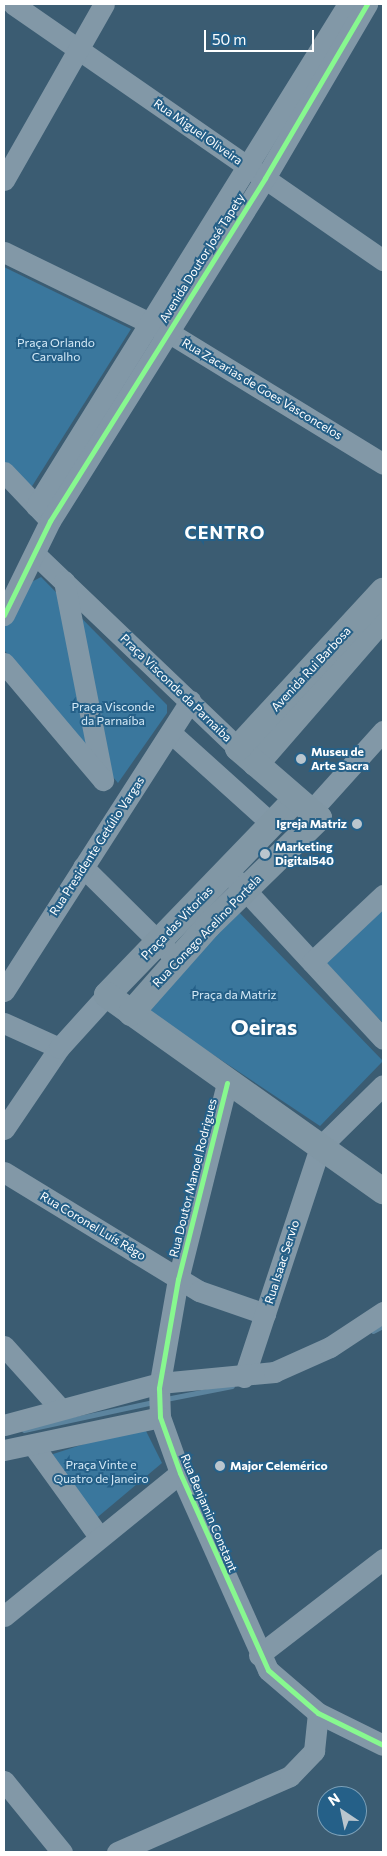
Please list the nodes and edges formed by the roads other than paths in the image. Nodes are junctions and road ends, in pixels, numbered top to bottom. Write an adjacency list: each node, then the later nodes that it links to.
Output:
1 (13, 4): 7 (street, Rua Miguel Oliveira)
2 (104, 4): 7 (street)
3 (348, 4): 8 (street, Avenida Doutor José Tapety)
4 (367, 4): 9 (street, Avenida Doutor José Tapety)
5 (374, 4): 6 (street)
6 (383, 11)
7 (78, 47): 8 (street, Rua Miguel Oliveira); 10 (street)
8 (247, 166): 9 (street, Rua Miguel Oliveira); 13 (street, Avenida Doutor José Tapety)
9 (265, 178): 12 (street, Rua Miguel Oliveira); 13 (street, Avenida Doutor José Tapety)
10 (4, 180)
11 (4, 252): 13 (street, Rua Zacarias de Goes Vasconcelos)
12 (383, 260)
13 (159, 328): 14 (street, Rua Zacarias de Goes Vasconcelos); 16 (street, Avenida Doutor José Tapety)
14 (383, 464)
15 (4, 472): 16 (street)
16 (43, 513): 17 (street, Avenida Doutor José Tapety)
17 (35, 554): 18 (street, Praça Visconde da Parnaiba); 20 (street, Avenida Doutor José Tapety)
18 (64, 581): 22 (street, Praça Visconde da Parnaiba); 27 (street)
19 (383, 599): 26 (main road, Avenida Rui Barbosa)
20 (4, 615)
21 (4, 662): 27 (street)
22 (190, 701): 24 (street, Rua Presidente Getúlio Vargas); 26 (street, Praça Visconde da Parnaiba)
23 (383, 731): 29 (street, Rua Conego Acelino Portela)
24 (171, 732): 28 (street, Rua Presidente Getúlio Vargas); 30 (street)
25 (383, 752): 29 (street, Rua Conego Acelino Portela)
26 (247, 756): 29 (main road, Praça Visconde da Parnaiba)
27 (103, 780): 28 (street)
28 (124, 803): 31 (street, Rua Presidente Getúlio Vargas)
29 (308, 814): 30 (main road, Praça das Vitorias); 33 (main road, Rua Conego Acelino Portela)
30 (272, 824): 32 (main road, Praça das Vitorias)
31 (83, 867): 35 (street); 38 (street, Rua Presidente Getúlio Vargas)
32 (228, 872): 33 (street); 35 (main road, Praça das Vitorias)
33 (245, 890): 36 (main road, Rua Conego Acelino Portela); 37 (street)
34 (383, 895): 37 (street)
35 (158, 942): 36 (street); 39 (main road, Praça das Vitorias)
36 (177, 960): 40 (main road, Rua Conego Acelino Portela)
37 (312, 962): 42 (street)
38 (4, 991)
39 (107, 995): 40 (main road); 43 (street, Praça das Vitorias)
40 (131, 1013): 44 (main road)
41 (4, 1023): 43 (street)
42 (383, 1039)
43 (59, 1048): 46 (street)
44 (227, 1083): 47 (main road); 50 (street, Rua Doutor Manoel Rodrigues)
45 (383, 1085): 47 (street)
46 (4, 1129)
47 (320, 1147): 49 (main road); 52 (street, Rua Isaac Servio)
48 (4, 1172): 50 (street, Rua Coronel Luís Rêgo)
49 (383, 1192)
50 (178, 1278): 52 (street, Rua Coronel Luís Rêgo); 55 (street, Rua Benjamin Constant)
51 (383, 1312): 54 (street)
52 (265, 1314): 54 (street, Rua Isaac Servio)
53 (4, 1346): 56 (street)
54 (244, 1377): 55 (street)
55 (160, 1399): 56 (street); 58 (street); 60 (street, Rua Benjamin Constant)
56 (59, 1407): 57 (street)
57 (4, 1425)
58 (33, 1445): 59 (street); 61 (street)
59 (4, 1450)
60 (180, 1473): 61 (street); 64 (street, Rua Benjamin Constant)
61 (98, 1535): 63 (street)
62 (383, 1558): 64 (street)
63 (4, 1616)
64 (259, 1655): 65 (street, Rua Benjamin Constant)
65 (318, 1714): 66 (street, Rua Benjamin Constant); 69 (street)
66 (383, 1745)
67 (4, 1781): 68 (street)
68 (62, 1852)
69 (117, 1852)

